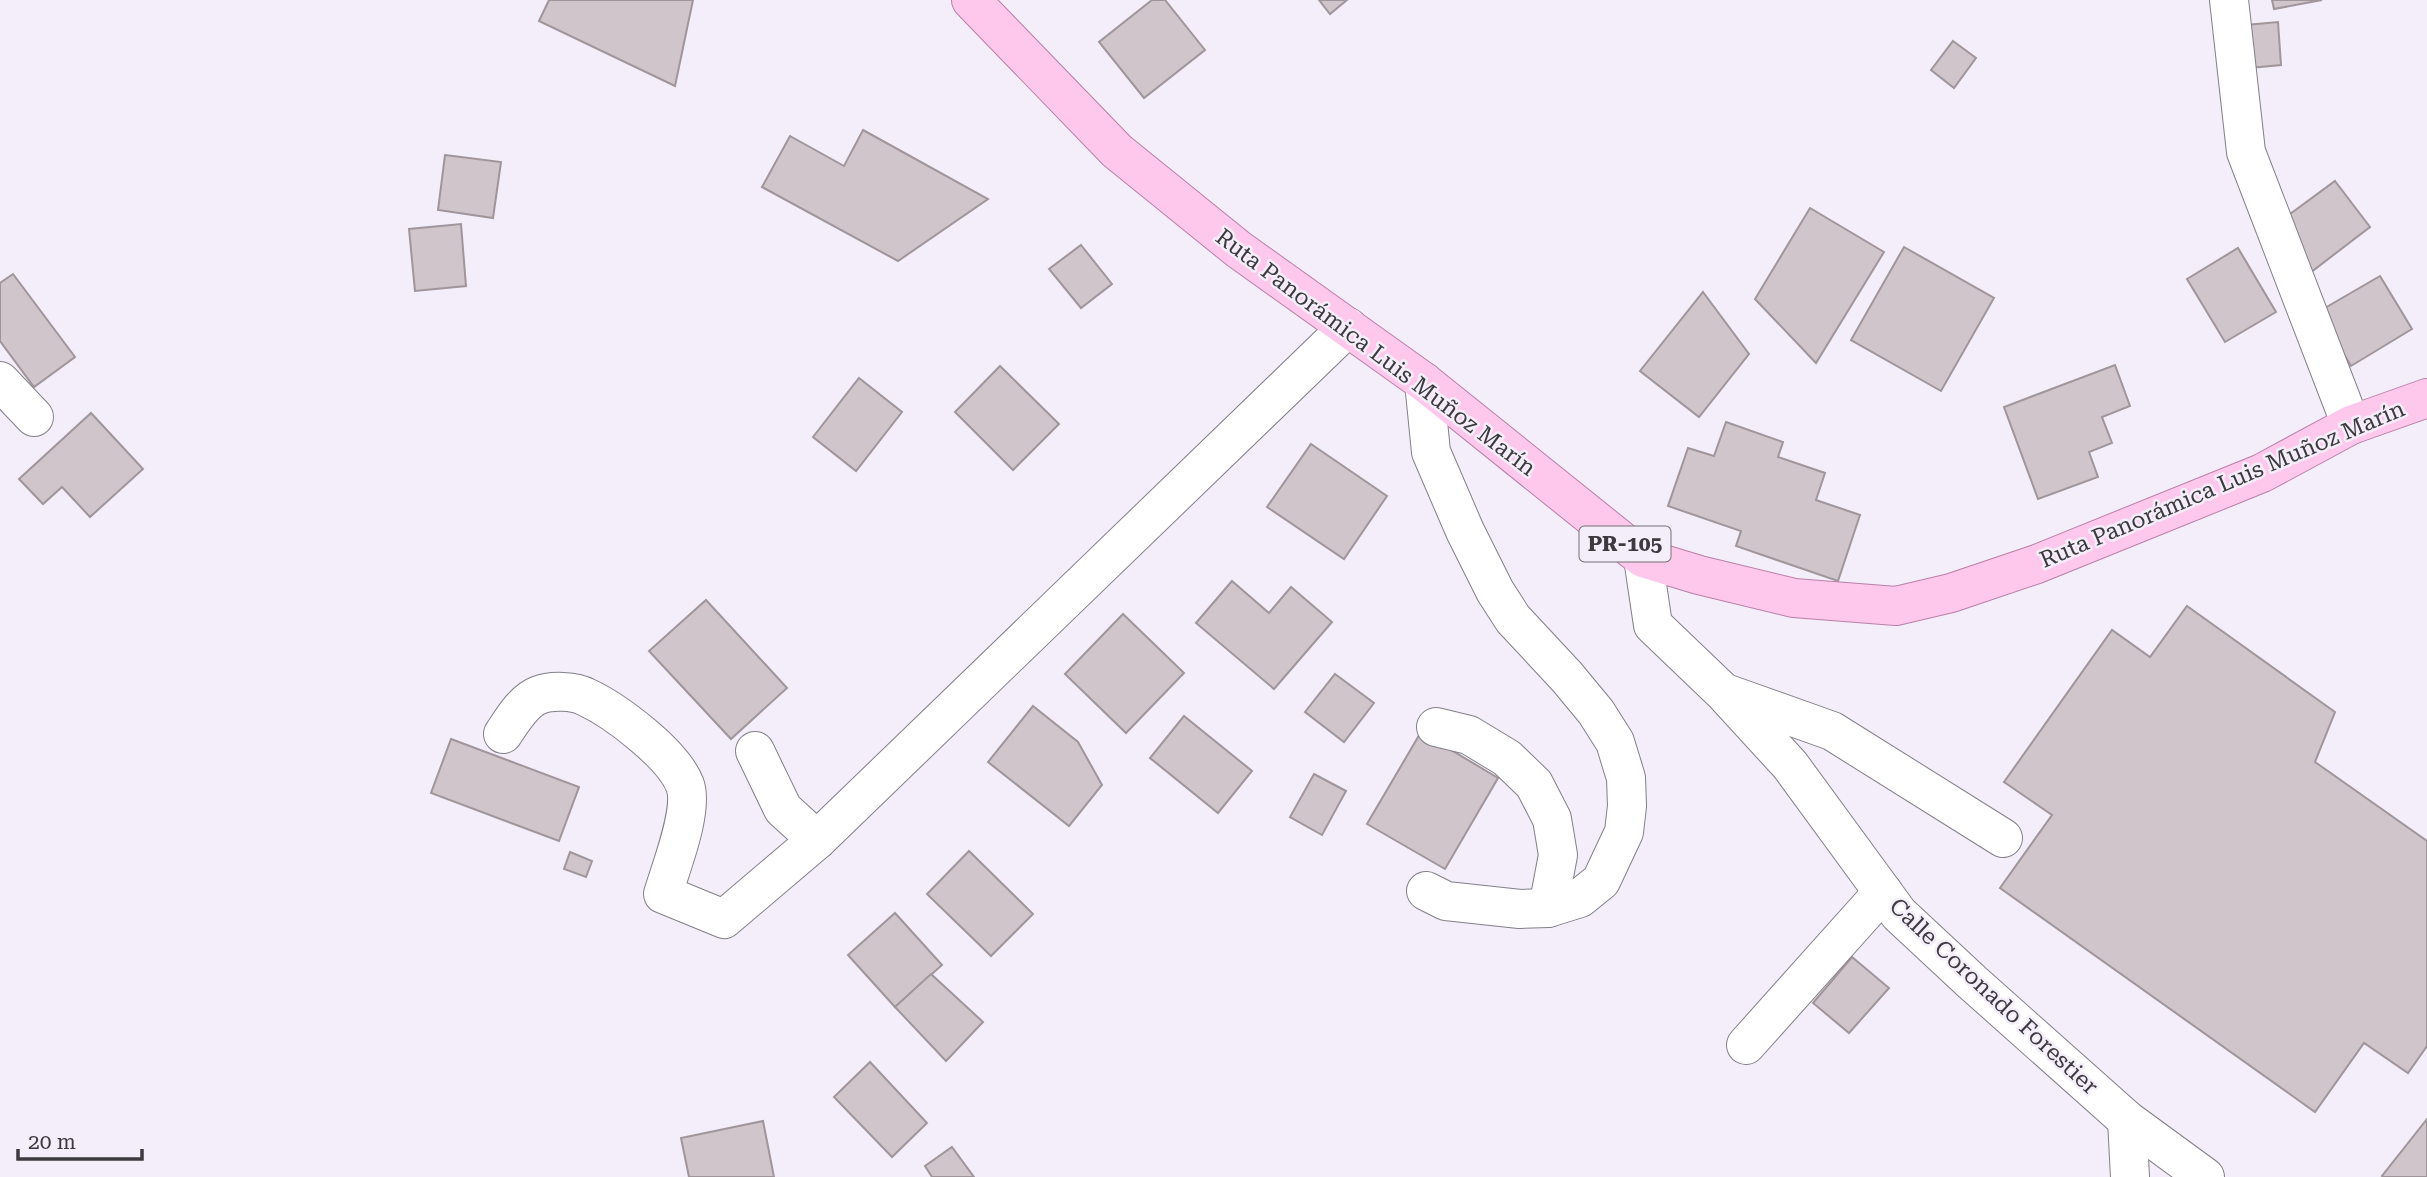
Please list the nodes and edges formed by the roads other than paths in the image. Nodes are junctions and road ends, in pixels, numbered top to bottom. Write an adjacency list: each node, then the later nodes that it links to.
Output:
1 (971, 0): 3 (main road, Ruta Panorámica Luis Muñoz Marín / PR-105)
2 (2229, 0): 8 (street)
3 (1349, 327): 5 (main road, Ruta Panorámica Luis Muñoz Marín / PR-105); 15 (street)
4 (0, 381): 7 (street)
5 (1424, 382): 9 (main road, Ruta Panorámica Luis Muñoz Marín / PR-105); 18 (street)
6 (2427, 398): 8 (main road, Ruta Panorámica Luis Muñoz Marín / PR-105)
7 (34, 418)
8 (2351, 425): 9 (main road, Ruta Panorámica Luis Muñoz Marín / PR-105)
9 (1643, 558): 10 (street, Calle Coronado Forestier)
10 (1723, 692): 14 (street); 17 (street, Calle Coronado Forestier)
11 (1436, 727): 18 (street)
12 (503, 734): 15 (street)
13 (755, 751): 15 (street)
14 (2003, 838)
15 (817, 840)
16 (1426, 891): 18 (street)
17 (1883, 892): 19 (street); 20 (street, Calle Coronado Forestier)
18 (1548, 908)
19 (1746, 1045)
20 (2127, 1120): 21 (street); 22 (street, Calle Coronado Forestier)
21 (2130, 1177)
22 (2205, 1177)

